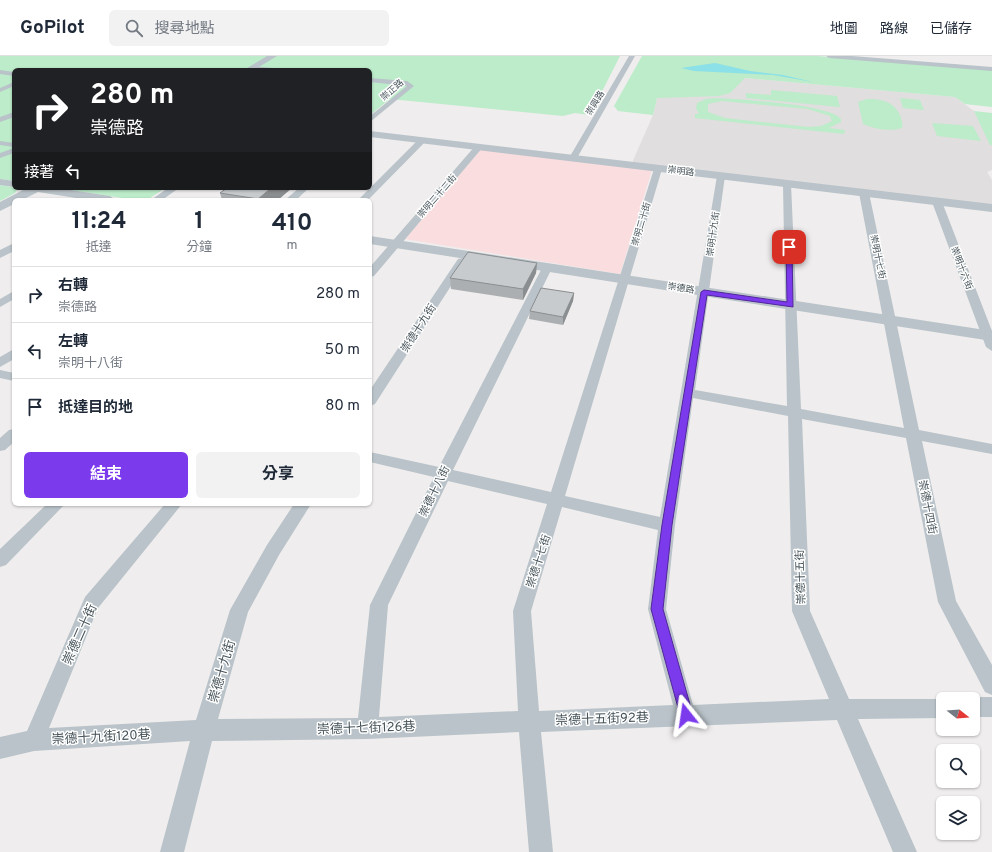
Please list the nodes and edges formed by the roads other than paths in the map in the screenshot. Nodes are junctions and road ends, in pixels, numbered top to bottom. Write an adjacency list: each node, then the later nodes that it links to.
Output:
1 (273, 56): 5 (street)
2 (283, 56): 6 (street)
3 (632, 56): 23 (street, 崇興路)
4 (830, 56): 7 (street)
5 (255, 68)
6 (256, 68)
7 (992, 69)
8 (0, 72): 9 (street)
9 (12, 74)
10 (372, 80): 14 (street, 崇正路)
11 (12, 85): 12 (street)
12 (0, 90)
13 (12, 115): 15 (street)
14 (372, 118)
15 (0, 120)
16 (372, 135): 17 (street, 崇明路)
17 (423, 140): 20 (street, 崇明路); 38 (street)
18 (0, 143): 19 (street)
19 (12, 145)
20 (479, 147): 23 (street, 崇明路); 44 (street, 崇明二十二街)
21 (12, 151): 22 (street)
22 (0, 156)
23 (573, 158): 24 (street, 崇明路)
24 (658, 169): 25 (street, 崇明路); 50 (street, 崇明二十街)
25 (721, 176): 28 (street, 崇明路); 51 (street, 崇明十九街)
26 (0, 182): 27 (street)
27 (12, 184)
28 (787, 184): 33 (street, 崇明路); 54 (street, 崇德十五街)
29 (32, 190): 34 (street)
30 (46, 190): 35 (street)
31 (171, 190): 36 (street)
32 (302, 190): 37 (street)
33 (864, 193): 40 (street, 崇明路); 55 (street, 崇明十七街)
34 (17, 198)
35 (88, 198)
36 (159, 198)
37 (292, 198)
38 (365, 198)
39 (12, 201): 41 (street)
40 (937, 202): 42 (street, 崇明路); 56 (street, 崇明十六街)
41 (0, 207)
42 (992, 208)
43 (372, 240): 44 (street, 崇德路)
44 (396, 245): 47 (street, 崇德路); 49 (street)
45 (12, 247): 46 (street)
46 (0, 255)
47 (466, 255): 48 (street, 崇德路); 62 (street, 崇德十九街)
48 (546, 268): 50 (street, 崇德路); 69 (street, 崇德十八街)
49 (372, 272)
50 (625, 280): 51 (street, 崇德路); 70 (street, 崇德十七街)
51 (704, 292): 54 (street, 崇德路); 61 (street, 崇明十九街)
52 (12, 295): 53 (street)
53 (0, 304)
54 (791, 305): 55 (street, 崇德路); 63 (street, 崇德十五街)
55 (891, 320): 56 (street, 崇德路); 64 (street, 崇德十四街)
56 (990, 339)
57 (12, 354): 58 (street)
58 (0, 363)
59 (0, 374): 60 (street)
60 (12, 377)
61 (689, 392): 63 (street); 74 (street, 崇明十九街)
62 (372, 398)
63 (794, 412): 64 (street); 80 (street, 崇德十五街)
64 (914, 434): 67 (street); 76 (street, 崇德十四街)
65 (12, 436): 66 (street)
66 (0, 446)
67 (992, 449)
68 (372, 457): 69 (street)
69 (443, 474): 70 (street); 83 (street, 崇德十八街)
70 (557, 500): 74 (street); 82 (street, 崇德十七街)
71 (55, 506): 75 (street)
72 (172, 506): 85 (street, 崇德二十街)
73 (302, 506): 84 (street, 崇德十九街)
74 (667, 525): 81 (street, 崇明十九街)
75 (0, 560)
76 (992, 684)
77 (980, 707): 78 (street)
78 (992, 707)
79 (936, 708): 80 (street, 崇德十五街92巷)
80 (843, 709): 81 (street, 崇德十五街92巷); 89 (street, 崇德十五街)
81 (686, 715): 82 (street, 崇德十五街92巷)
82 (529, 721): 83 (street, 崇德十七街126巷); 88 (street, 崇德十七街)
83 (367, 728): 84 (street, 崇德十七街126巷)
84 (204, 730): 85 (street, 崇德十九街120巷); 87 (street, 崇德十九街)
85 (34, 740): 86 (street, 崇德十九街120巷)
86 (0, 748)
87 (172, 852)
88 (541, 852)
89 (905, 852)

